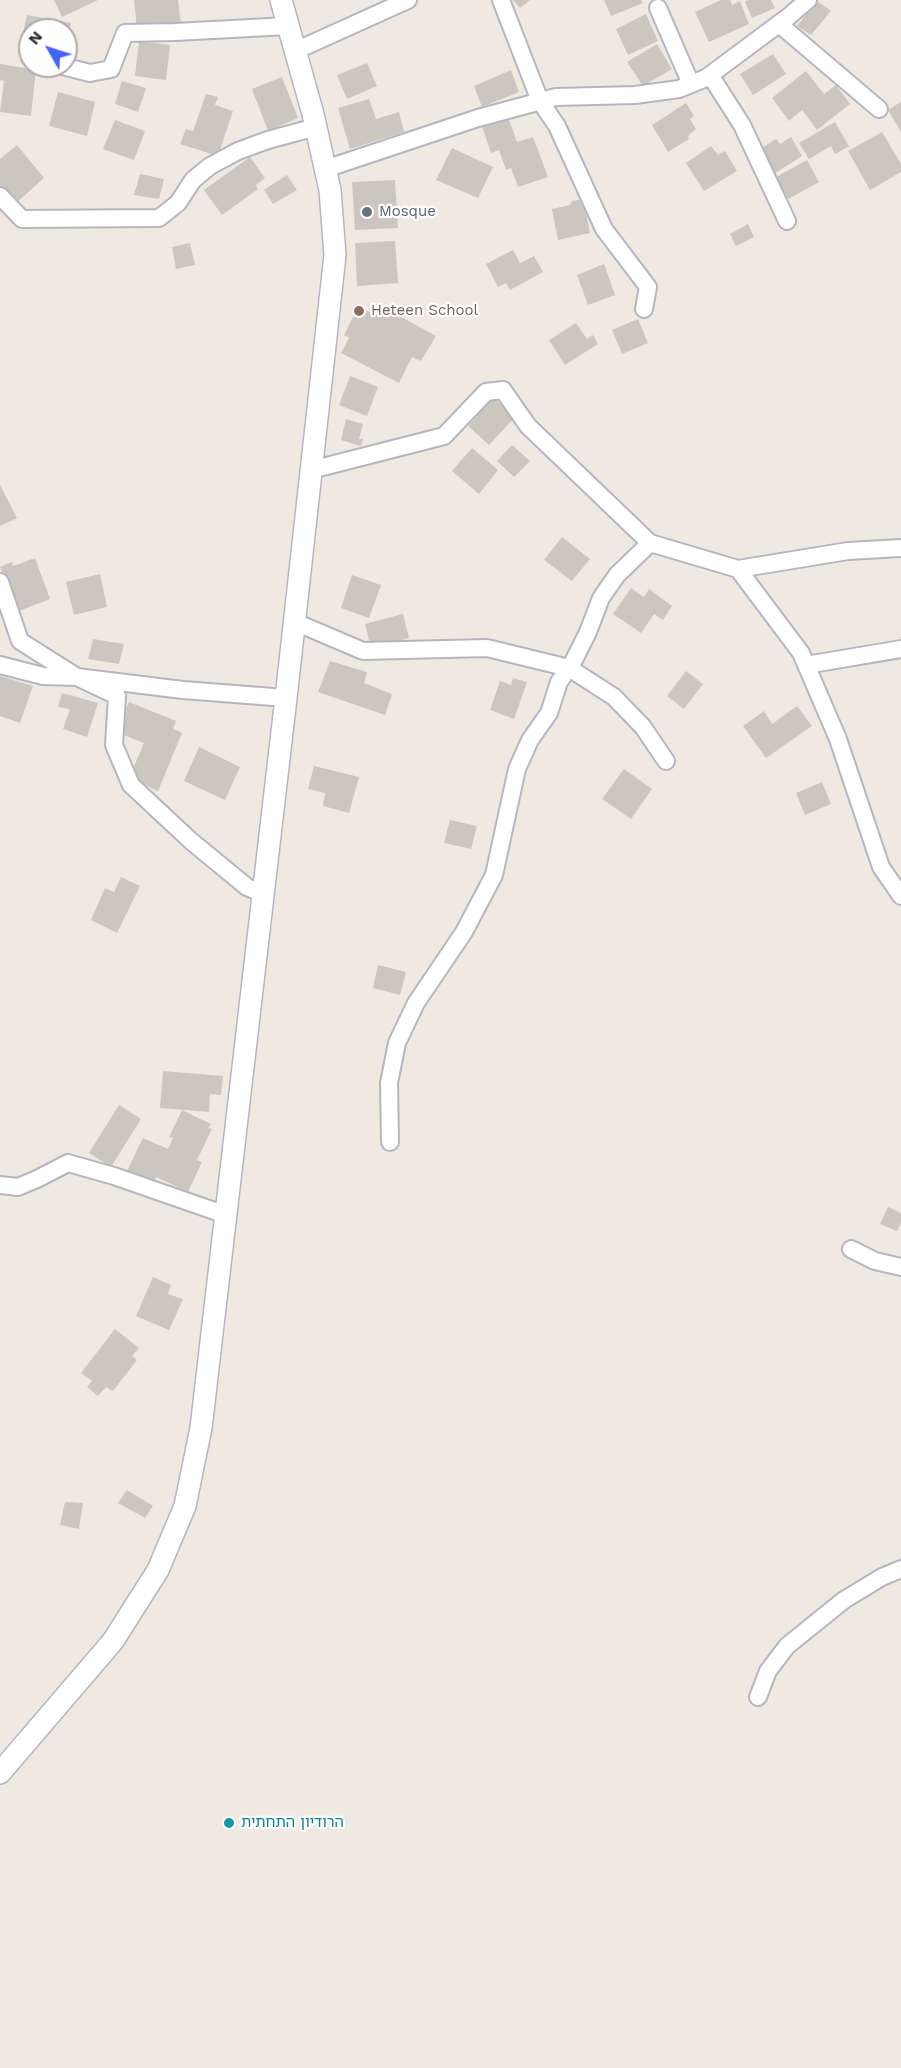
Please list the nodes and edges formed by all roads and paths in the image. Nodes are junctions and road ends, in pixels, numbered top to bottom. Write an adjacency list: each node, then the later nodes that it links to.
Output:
1 (280, 0): 7 (street)
2 (408, 0): 8 (street)
3 (501, 0): 12 (street)
4 (808, 0): 6 (street)
5 (658, 8): 11 (street)
6 (779, 24): 10 (street); 13 (street)
7 (288, 26): 8 (street); 9 (street)
8 (296, 51): 14 (street)
9 (78, 70)
10 (710, 75): 11 (street); 17 (street)
11 (691, 84): 12 (street)
12 (540, 101): 15 (street); 18 (street)
13 (879, 109)
14 (316, 127): 15 (street); 16 (street)
15 (325, 170): 19 (street)
16 (0, 196)
17 (787, 221)
18 (644, 309)
19 (311, 470): 20 (street); 24 (street)
20 (650, 543): 22 (street); 28 (street)
21 (901, 548): 22 (street)
22 (738, 569): 27 (street)
23 (0, 582): 29 (street)
24 (295, 622): 28 (street); 30 (street)
25 (901, 649): 27 (street)
26 (0, 665): 29 (street)
27 (806, 665): 33 (street)
28 (569, 668): 31 (street); 34 (street)
29 (77, 677): 30 (street); 32 (street)
30 (286, 698): 32 (street)
31 (666, 761)
32 (263, 894): 36 (street)
33 (901, 896)
34 (390, 1142)
35 (0, 1185): 36 (street)
36 (226, 1215): 41 (street)
37 (851, 1249): 38 (street)
38 (901, 1267)
39 (901, 1569): 40 (street)
40 (758, 1697)
41 (0, 1773)

